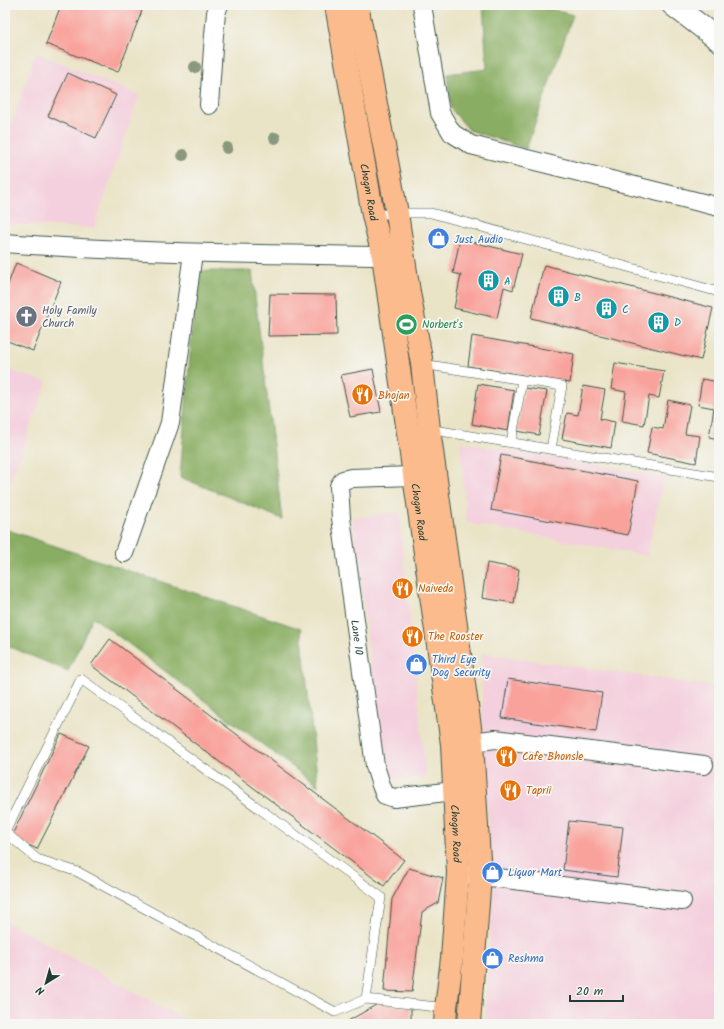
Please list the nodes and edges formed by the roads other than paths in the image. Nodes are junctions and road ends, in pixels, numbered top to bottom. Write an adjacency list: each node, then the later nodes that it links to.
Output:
1 (218, 5): 7 (street)
2 (336, 5): 10 (main road, Chogm Road)
3 (357, 5): 9 (main road, Chogm Road)
4 (422, 5): 8 (street)
5 (673, 5): 6 (street)
6 (719, 40)
7 (208, 105)
8 (719, 207)
9 (396, 213): 10 (lane); 14 (lane); 15 (main road, Chogm Road)
10 (373, 215): 13 (main road, Chogm Road)
11 (5, 243): 12 (street)
12 (193, 253): 13 (street); 22 (street)
13 (383, 256): 17 (main road, Chogm Road)
14 (719, 292)
15 (422, 364): 16 (lane); 17 (main road, Chogm Road)
16 (522, 380): 18 (lane); 19 (lane)
17 (418, 427): 18 (lane); 20 (main road, Chogm Road); 23 (main road, Chogm Road)
18 (511, 443): 19 (lane)
19 (551, 449): 21 (lane)
20 (414, 476): 23 (main road, Chogm Road); 25 (street, Lane 10)
21 (719, 477)
22 (124, 553)
23 (462, 743): 24 (street); 25 (main road, Chogm Road); 27 (main road, Chogm Road)
24 (704, 765)
25 (454, 791): 26 (main road, Chogm Road)
26 (458, 873): 27 (street); 30 (main road, Chogm Road)
27 (480, 876): 28 (street); 31 (main road, Chogm Road)
28 (682, 901)
29 (366, 999): 29 (lane); 30 (lane)
30 (446, 1016)
31 (469, 1024)

